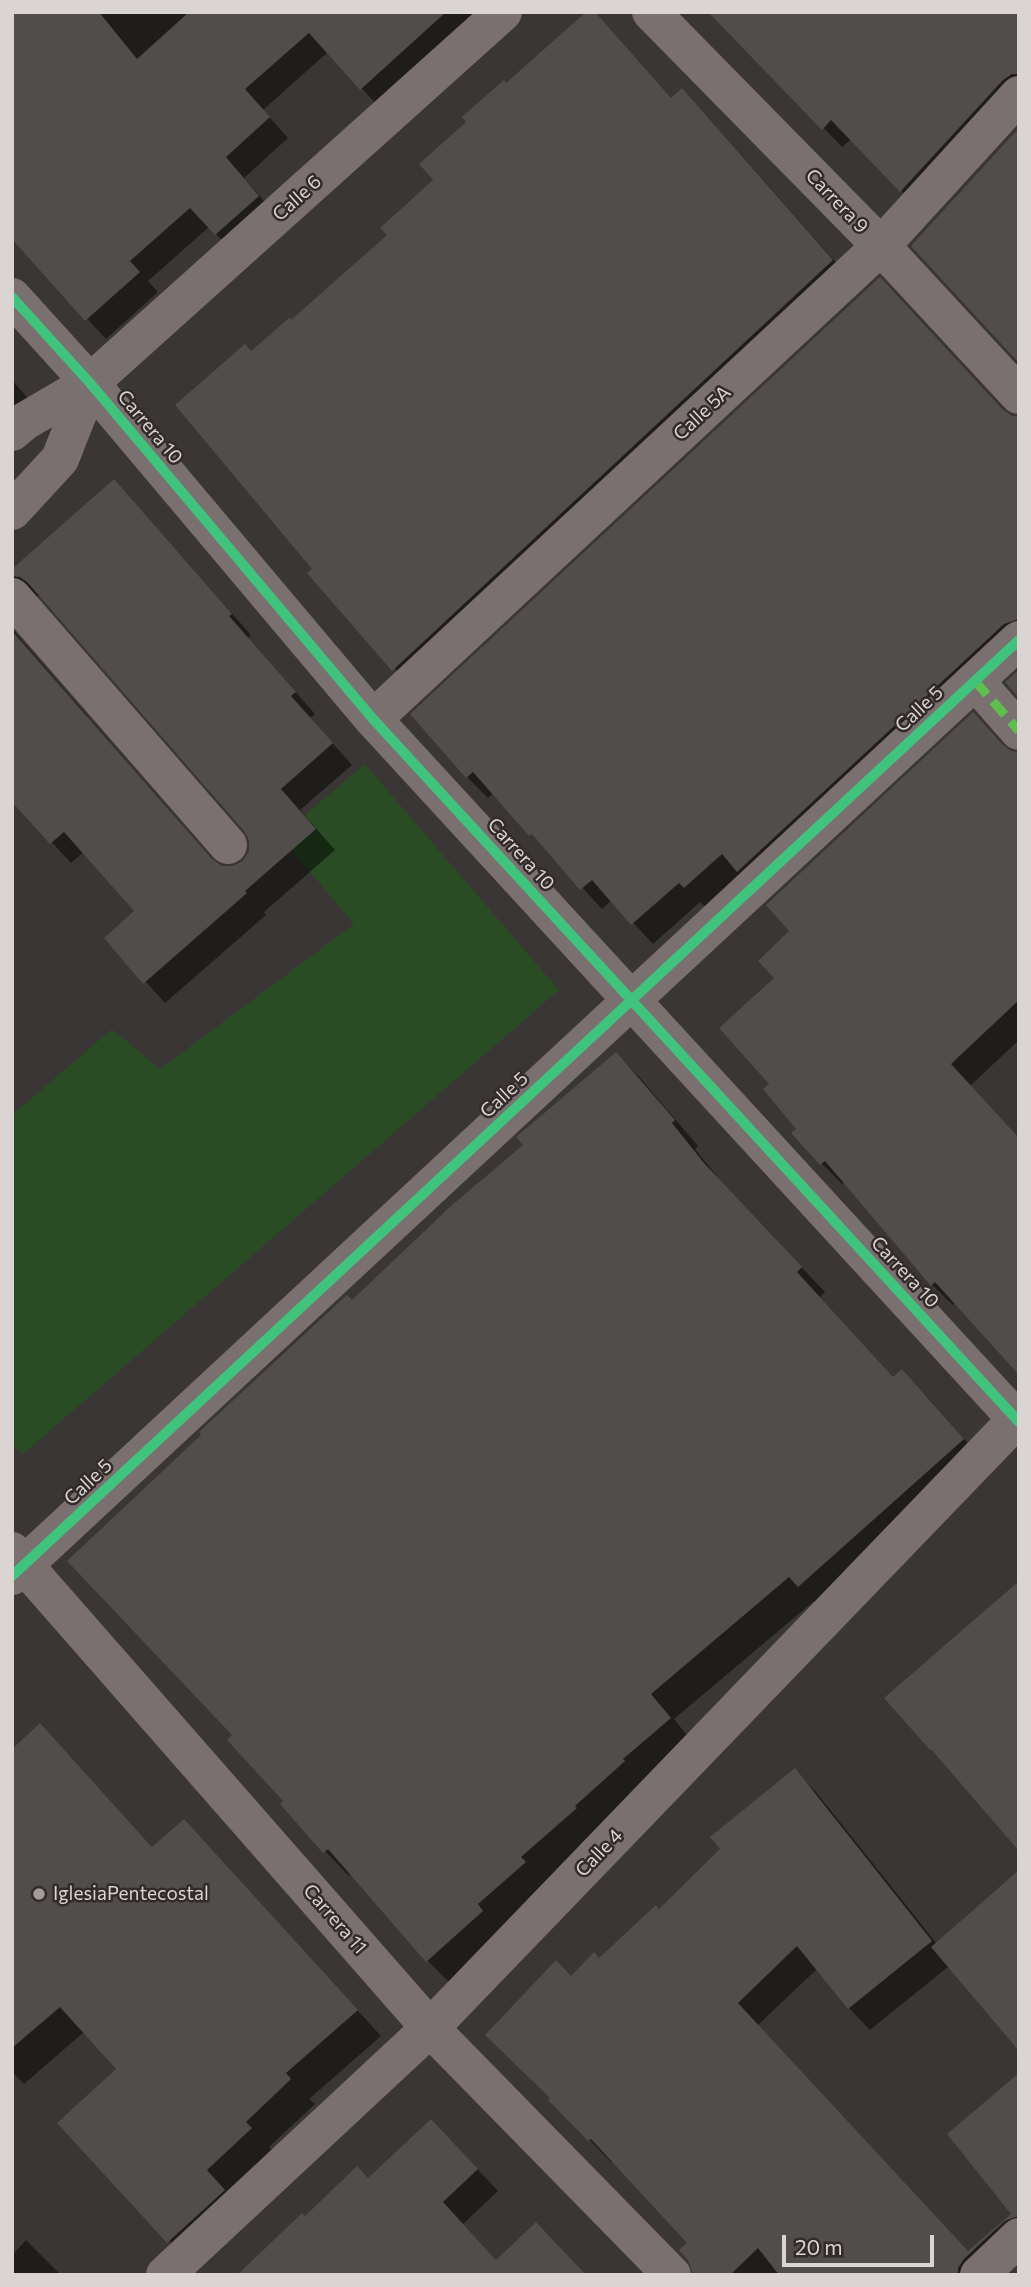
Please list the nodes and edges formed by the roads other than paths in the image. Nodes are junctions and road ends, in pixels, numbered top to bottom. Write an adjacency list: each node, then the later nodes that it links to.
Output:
1 (503, 12): 6 (street, Calle 6)
2 (651, 12): 4 (street, Carrera 9)
3 (1019, 95): 4 (street, Calle 5A)
4 (881, 246): 7 (street, Carrera 9); 13 (street, Calle 5A)
5 (12, 297): 6 (street, Carrera 10)
6 (90, 383): 8 (street, Calle 6); 9 (street, Calle 6); 13 (street, Carrera 10)
7 (1019, 395)
8 (12, 432)
9 (12, 511)
10 (12, 597): 15 (street)
11 (1019, 640): 12 (street, Calle 5)
12 (975, 681): 14 (street); 16 (street, Calle 5)
13 (373, 719): 16 (street, Carrera 10)
14 (1019, 732)
15 (228, 845)
16 (631, 1000): 17 (street, Carrera 10); 18 (street, Calle 5)
17 (1018, 1420): 19 (street, Calle 4)
18 (16, 1564): 19 (street, Carrera 11)
19 (430, 2028): 21 (street, Calle 4); 22 (street, Carrera 11)
20 (1019, 2237): 23 (street)
21 (165, 2275)
22 (672, 2275)
23 (979, 2275)

